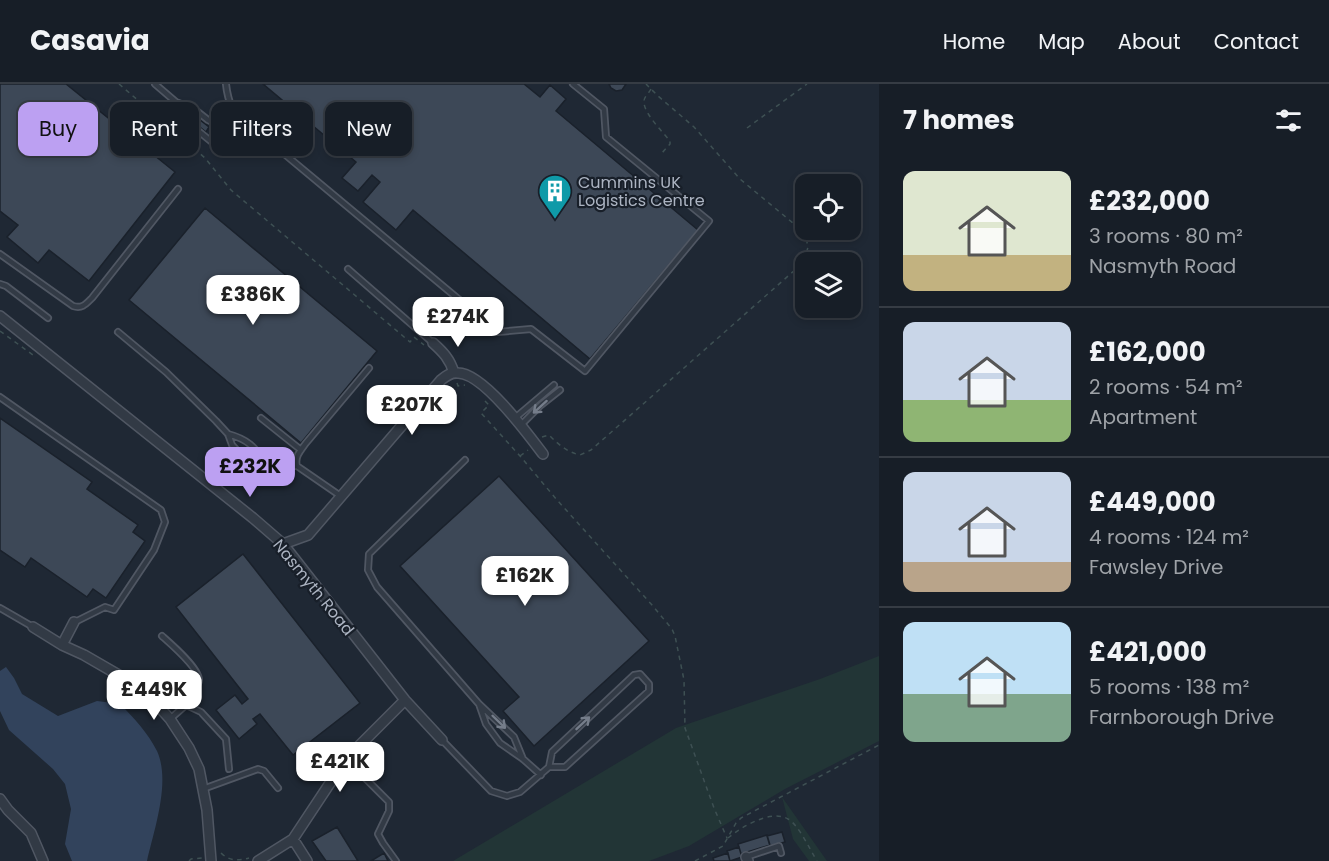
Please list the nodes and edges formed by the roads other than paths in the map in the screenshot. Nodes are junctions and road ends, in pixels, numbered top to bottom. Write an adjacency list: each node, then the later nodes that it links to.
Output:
1 (155, 84): 4 (lane)
2 (226, 84): 5 (lane)
3 (573, 84): 8 (lane)
4 (176, 102)
5 (229, 102)
6 (199, 131): 7 (lane)
7 (211, 140)
8 (287, 156)
9 (178, 189): 10 (lane)
10 (0, 254)
11 (348, 269): 16 (lane)
12 (0, 284): 14 (lane)
13 (0, 316): 31 (street, Nasmyth Road)
14 (48, 318)
15 (118, 332): 24 (lane)
16 (428, 344): 18 (street)
17 (369, 368): 25 (lane)
18 (454, 373): 23 (street); 30 (street)
19 (554, 385): 23 (lane)
20 (560, 390): 23 (lane, one-way to 23)
21 (0, 397): 33 (lane)
22 (261, 418): 25 (lane)
23 (518, 422): 26 (street)
24 (228, 434): 28 (lane); 28 (lane)
25 (301, 450): 29 (lane)
26 (543, 454)
27 (465, 460): 38 (lane)
28 (265, 464): 29 (lane)
29 (297, 466): 30 (lane)
30 (342, 496): 31 (street)
31 (283, 544): 37 (street, Nasmyth Road)
32 (0, 608): 34 (lane)
33 (74, 622): 36 (street)
34 (33, 627): 36 (street)
35 (162, 636): 39 (lane)
36 (62, 645): 40 (street)
37 (405, 700): 41 (street, Nasmyth Road); 42 (street)
38 (479, 704): 43 (lane, one-way to 43); 43 (lane)
39 (186, 705): 40 (lane); 45 (lane)
40 (170, 719): 48 (street)
41 (442, 740): 46 (lane)
42 (345, 759): 50 (street); 57 (lane)
43 (523, 759): 46 (lane)
44 (549, 767): 44 (lane, one-way to 44); 46 (lane)
45 (229, 769)
46 (541, 775)
47 (278, 788): 48 (lane)
48 (203, 789): 53 (street)
49 (0, 799): 55 (street)
50 (294, 839): 52 (street); 56 (street)
51 (781, 853): 54 (lane)
52 (256, 857)
53 (210, 859)
54 (747, 859)
55 (43, 861)
56 (307, 861)
57 (396, 861)

